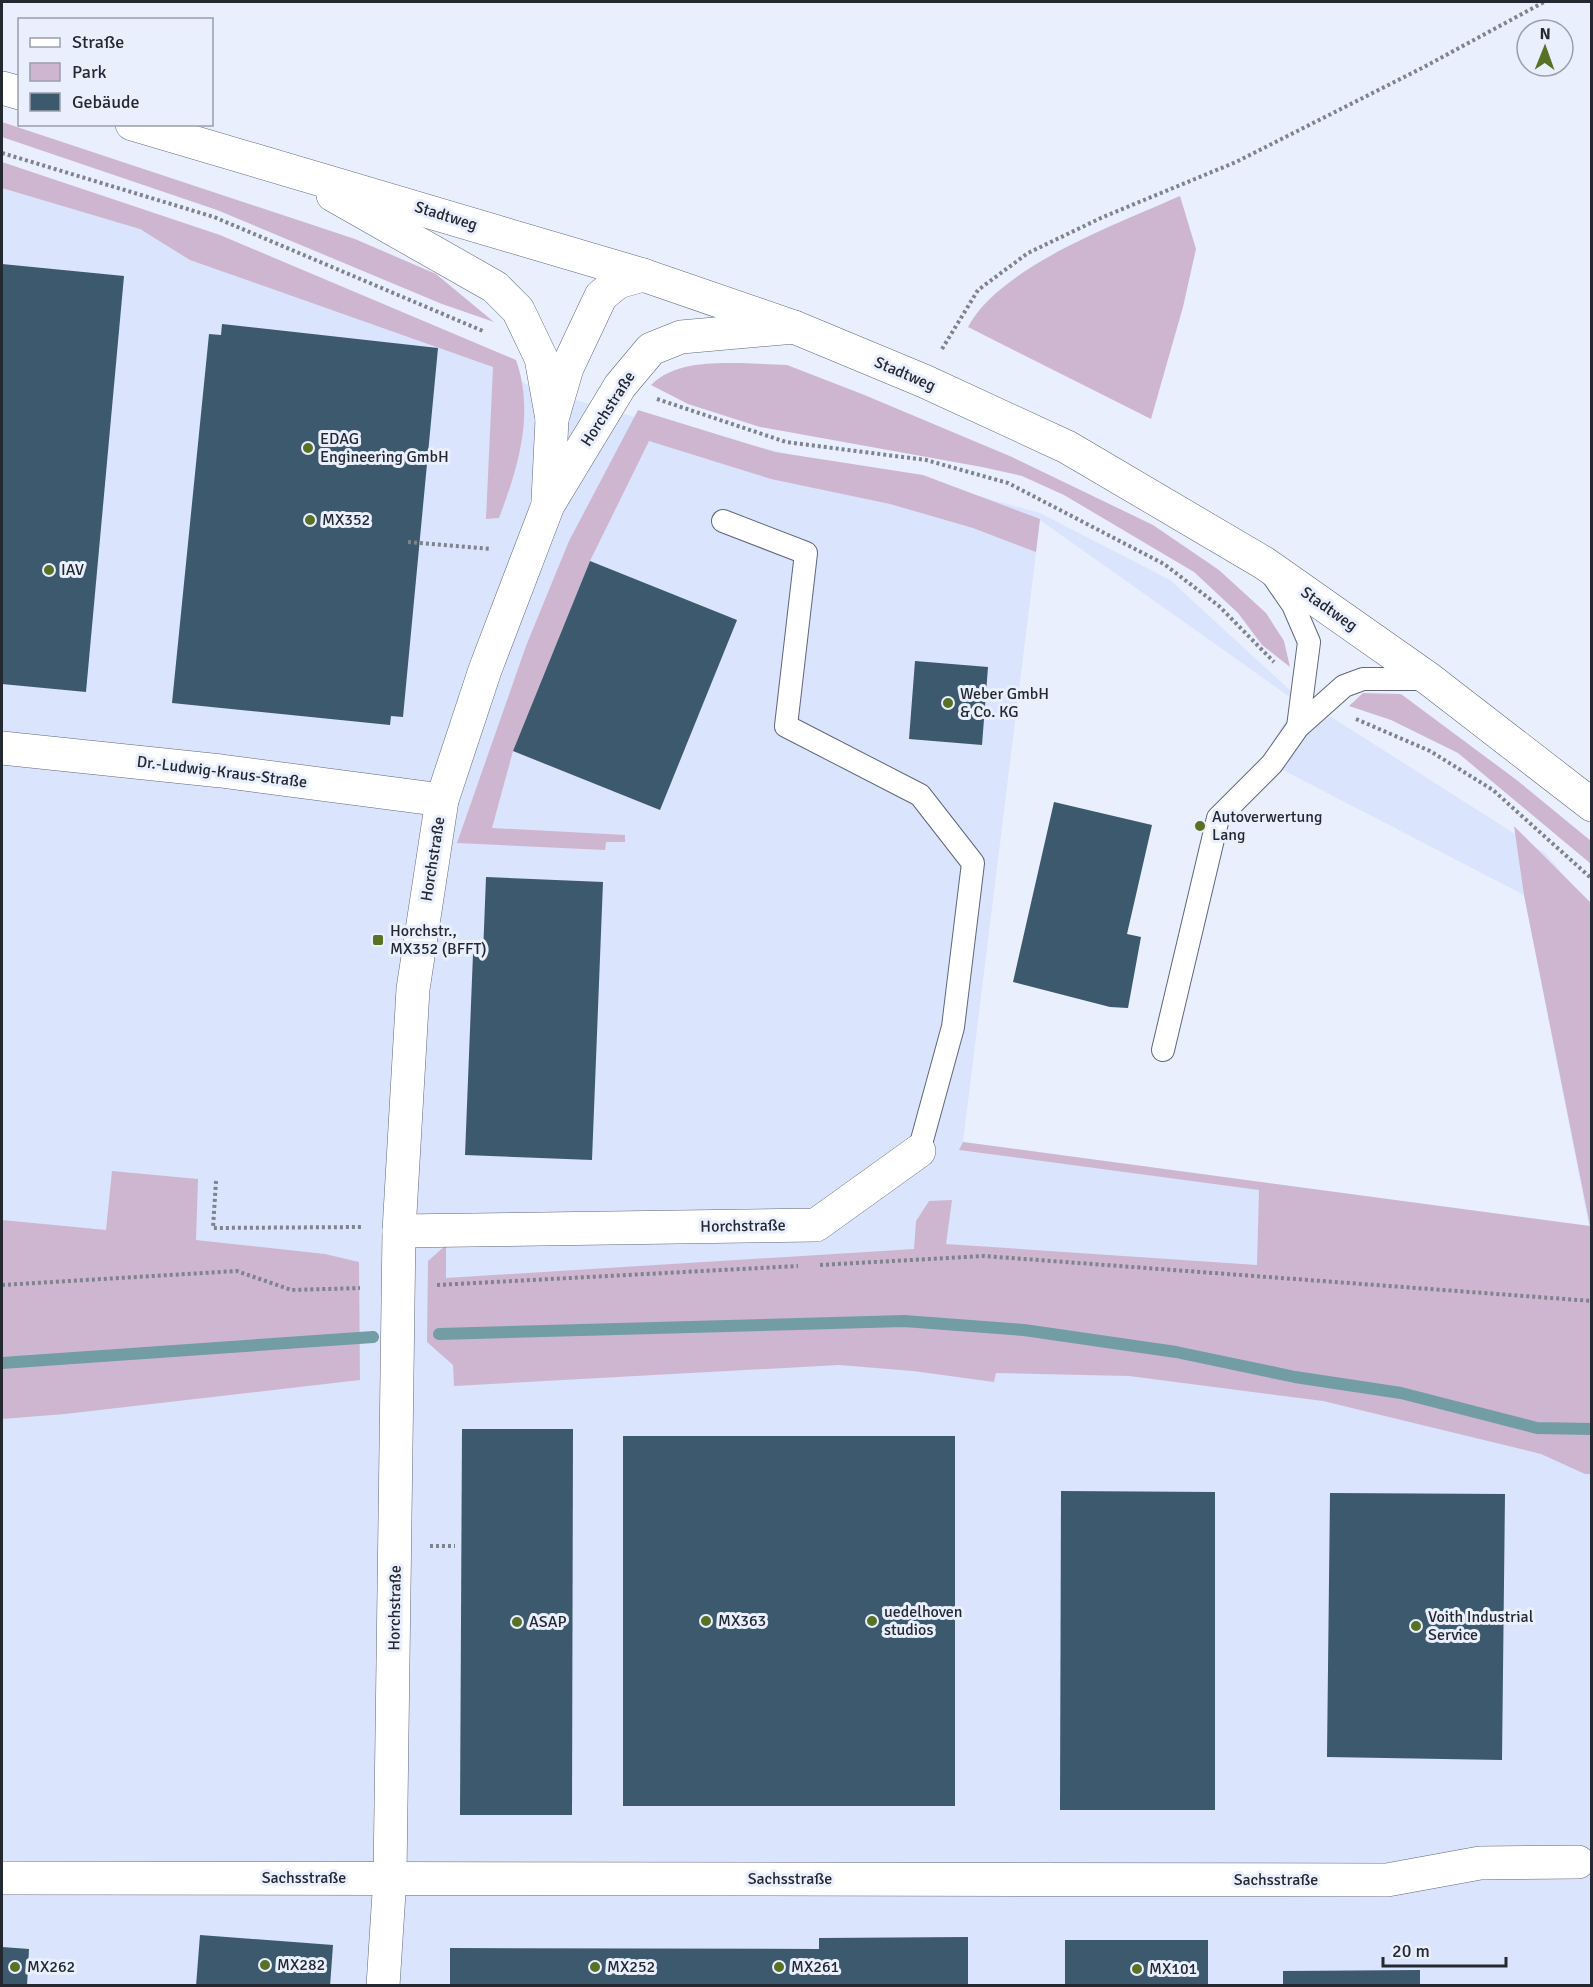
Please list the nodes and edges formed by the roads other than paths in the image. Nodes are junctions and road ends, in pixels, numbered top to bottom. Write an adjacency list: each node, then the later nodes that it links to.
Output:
1 (2, 88): 2 (street)
2 (18, 92)
3 (139, 126): 4 (street, Stadtweg)
4 (285, 168): 5 (street, Stadtweg); 7 (street)
5 (643, 274): 6 (street, Stadtweg); 7 (street, Horchstraße)
6 (794, 327): 8 (street, Horchstraße); 10 (street, Stadtweg)
7 (552, 419): 8 (street, Horchstraße)
8 (548, 505): 14 (street, Horchstraße)
9 (723, 521): 17 (lane)
10 (1264, 563): 11 (street, Stadtweg); 12 (lane)
11 (1429, 678): 12 (lane); 15 (street, Stadtweg)
12 (1298, 727): 16 (lane)
13 (2, 748): 14 (street, Dr.-Ludwig-Kraus-Straße)
14 (442, 800): 18 (street, Horchstraße)
15 (1592, 805)
16 (1163, 1050)
17 (919, 1151): 18 (street, Horchstraße)
18 (399, 1231): 21 (street, Horchstraße)
19 (1578, 1862): 21 (street, Sachsstraße)
20 (2, 1878): 21 (street, Sachsstraße)
21 (390, 1878): 22 (street, Horchstraße)
22 (383, 1986)

